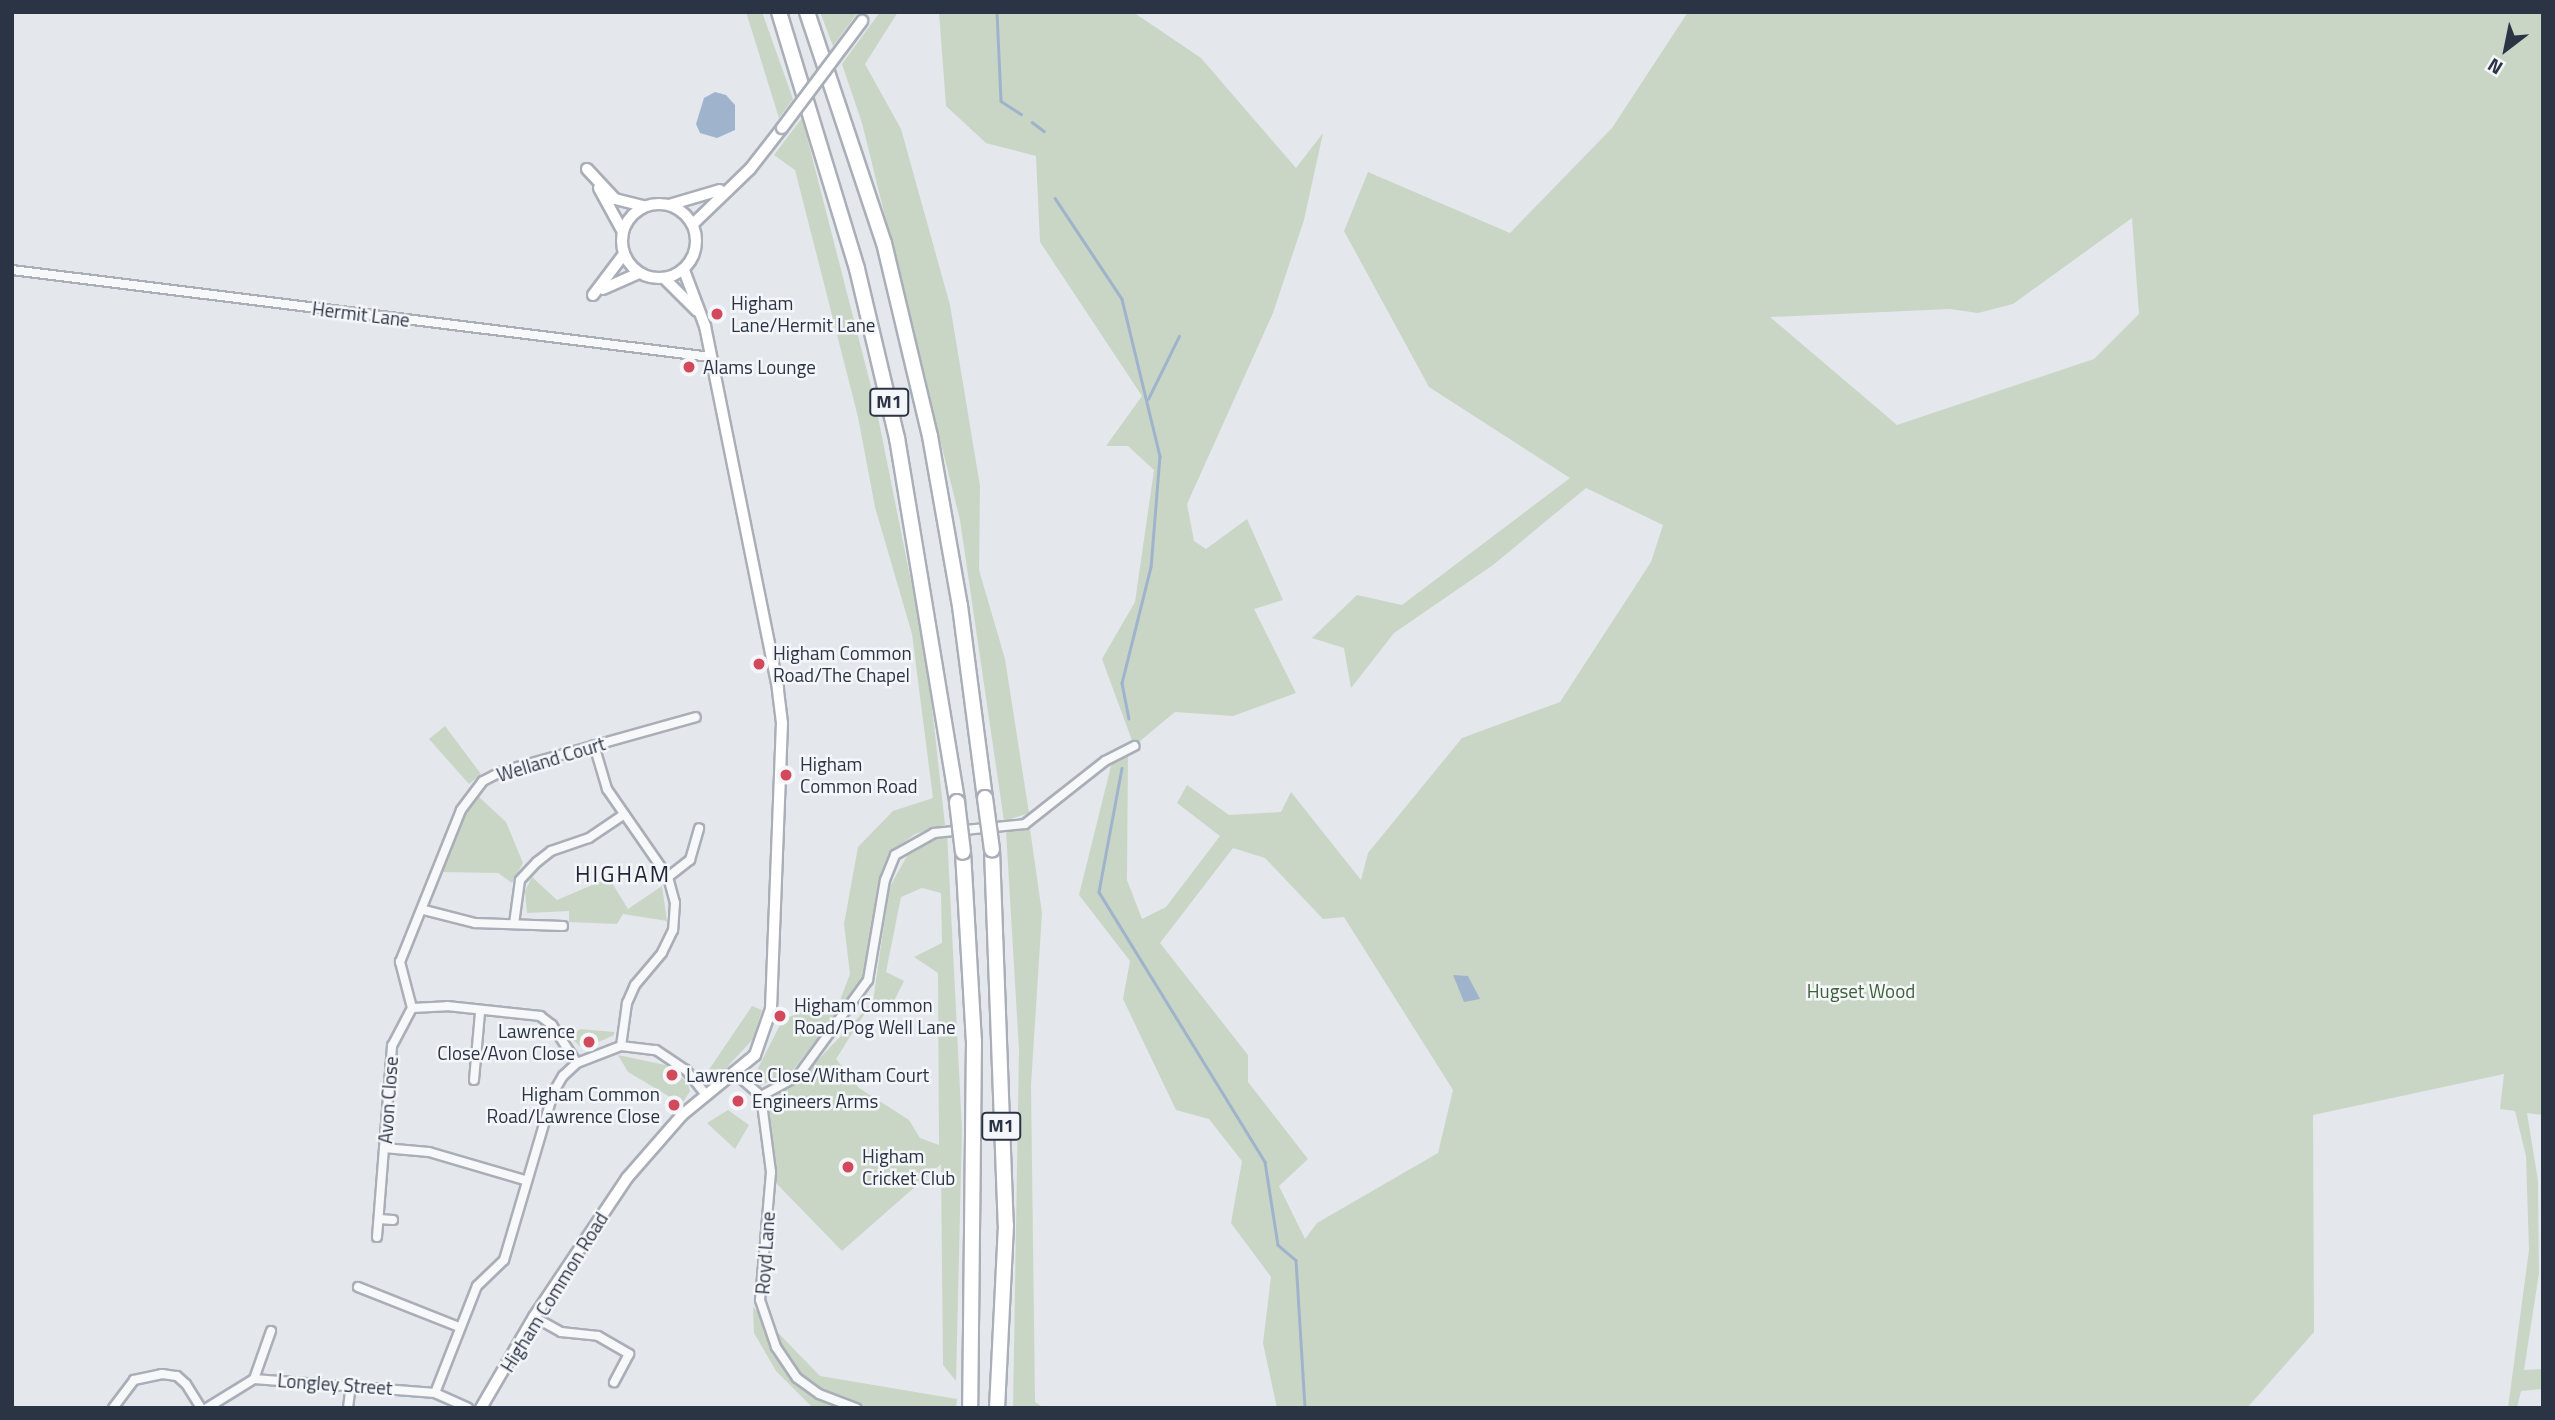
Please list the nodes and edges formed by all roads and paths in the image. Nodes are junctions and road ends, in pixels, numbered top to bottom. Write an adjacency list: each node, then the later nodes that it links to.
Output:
1 (779, 12): 46 (highway, M1, bridge)
2 (807, 12): 47 (highway, M1, bridge)
3 (865, 17): 4 (street, bridge)
4 (735, 183): 5 (street); 7 (street)
5 (669, 205): 6 (street); 7 (street)
6 (647, 206): 8 (street); 8 (street)
7 (693, 224): 11 (street)
8 (623, 232): 9 (street)
9 (624, 254): 12 (street); 12 (street)
10 (12, 270): 15 (street, Hermit Lane)
11 (684, 270): 13 (street); 14 (street, Higham Common Road)
12 (639, 273): 13 (street)
13 (665, 279): 14 (street)
14 (703, 319): 15 (street, Higham Common Road)
15 (710, 357): 29 (street, Higham Common Road)
16 (696, 718): 17 (street, Welland Court)
17 (594, 745): 19 (street); 22 (street, Welland Court)
18 (1134, 746): 32 (street)
19 (622, 816): 21 (street); 23 (street)
20 (699, 828): 21 (street)
21 (668, 877): 27 (street)
22 (424, 909): 23 (street); 25 (street, Welland Court)
23 (514, 924): 24 (street)
24 (563, 926)
25 (412, 1008): 26 (street); 33 (street, Avon Close)
26 (480, 1013): 28 (street); 30 (street)
27 (621, 1046): 28 (street); 31 (street)
28 (577, 1063): 34 (street)
29 (736, 1074): 31 (street, Higham Common Road); 32 (street)
30 (474, 1080)
31 (706, 1095): 39 (street, Higham Common Road)
32 (761, 1096): 54 (street, Royd Lane)
33 (384, 1148): 34 (street); 35 (street, Avon Close)
34 (525, 1180): 40 (street)
35 (379, 1219): 36 (street); 37 (street, Avon Close)
36 (393, 1220)
37 (377, 1237)
38 (358, 1287): 40 (street)
39 (534, 1317): 43 (street); 53 (street, Higham Common Road)
40 (459, 1327): 45 (street)
41 (271, 1331): 42 (street)
42 (254, 1379): 44 (street, Longley Street); 50 (street, Longley Street)
43 (614, 1382)
44 (351, 1384): 45 (street, Longley Street); 51 (street)
45 (435, 1393): 52 (street, Longley Street)
46 (970, 1403)
47 (997, 1405)
48 (113, 1408): 49 (street)
49 (201, 1408)
50 (207, 1408)
51 (348, 1408)
52 (468, 1408)
53 (481, 1408)
54 (856, 1408)

